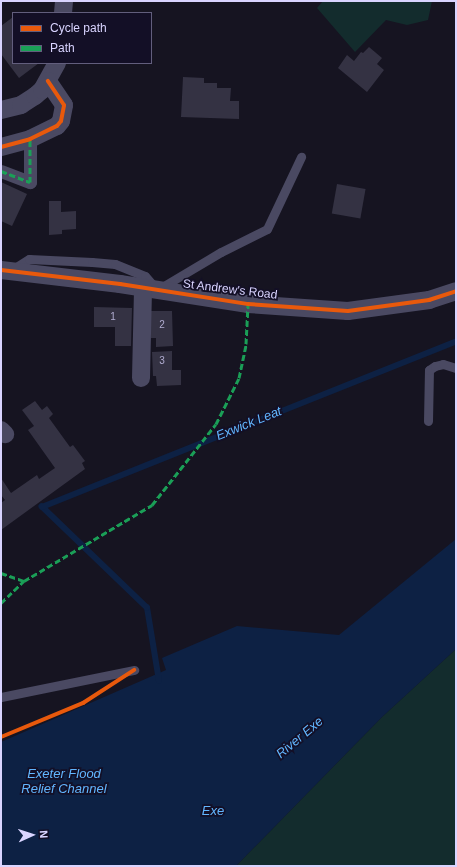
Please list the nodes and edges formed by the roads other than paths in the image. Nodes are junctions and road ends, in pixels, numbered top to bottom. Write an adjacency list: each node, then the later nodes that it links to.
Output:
1 (64, 1): 2 (street)
2 (63, 12)
3 (56, 64): 4 (street)
4 (48, 81): 5 (street); 6 (street)
5 (1, 110)
6 (30, 139): 7 (street); 9 (street)
7 (1, 147)
8 (301, 157): 11 (lane)
9 (1, 171)
10 (6, 270): 11 (street, St Andrew's Road)
11 (150, 289): 12 (street, St Andrew's Road); 14 (street)
12 (456, 291)
13 (456, 368): 15 (lane)
14 (141, 378)
15 (428, 421)
16 (134, 670): 17 (lane)
17 (1, 697)

